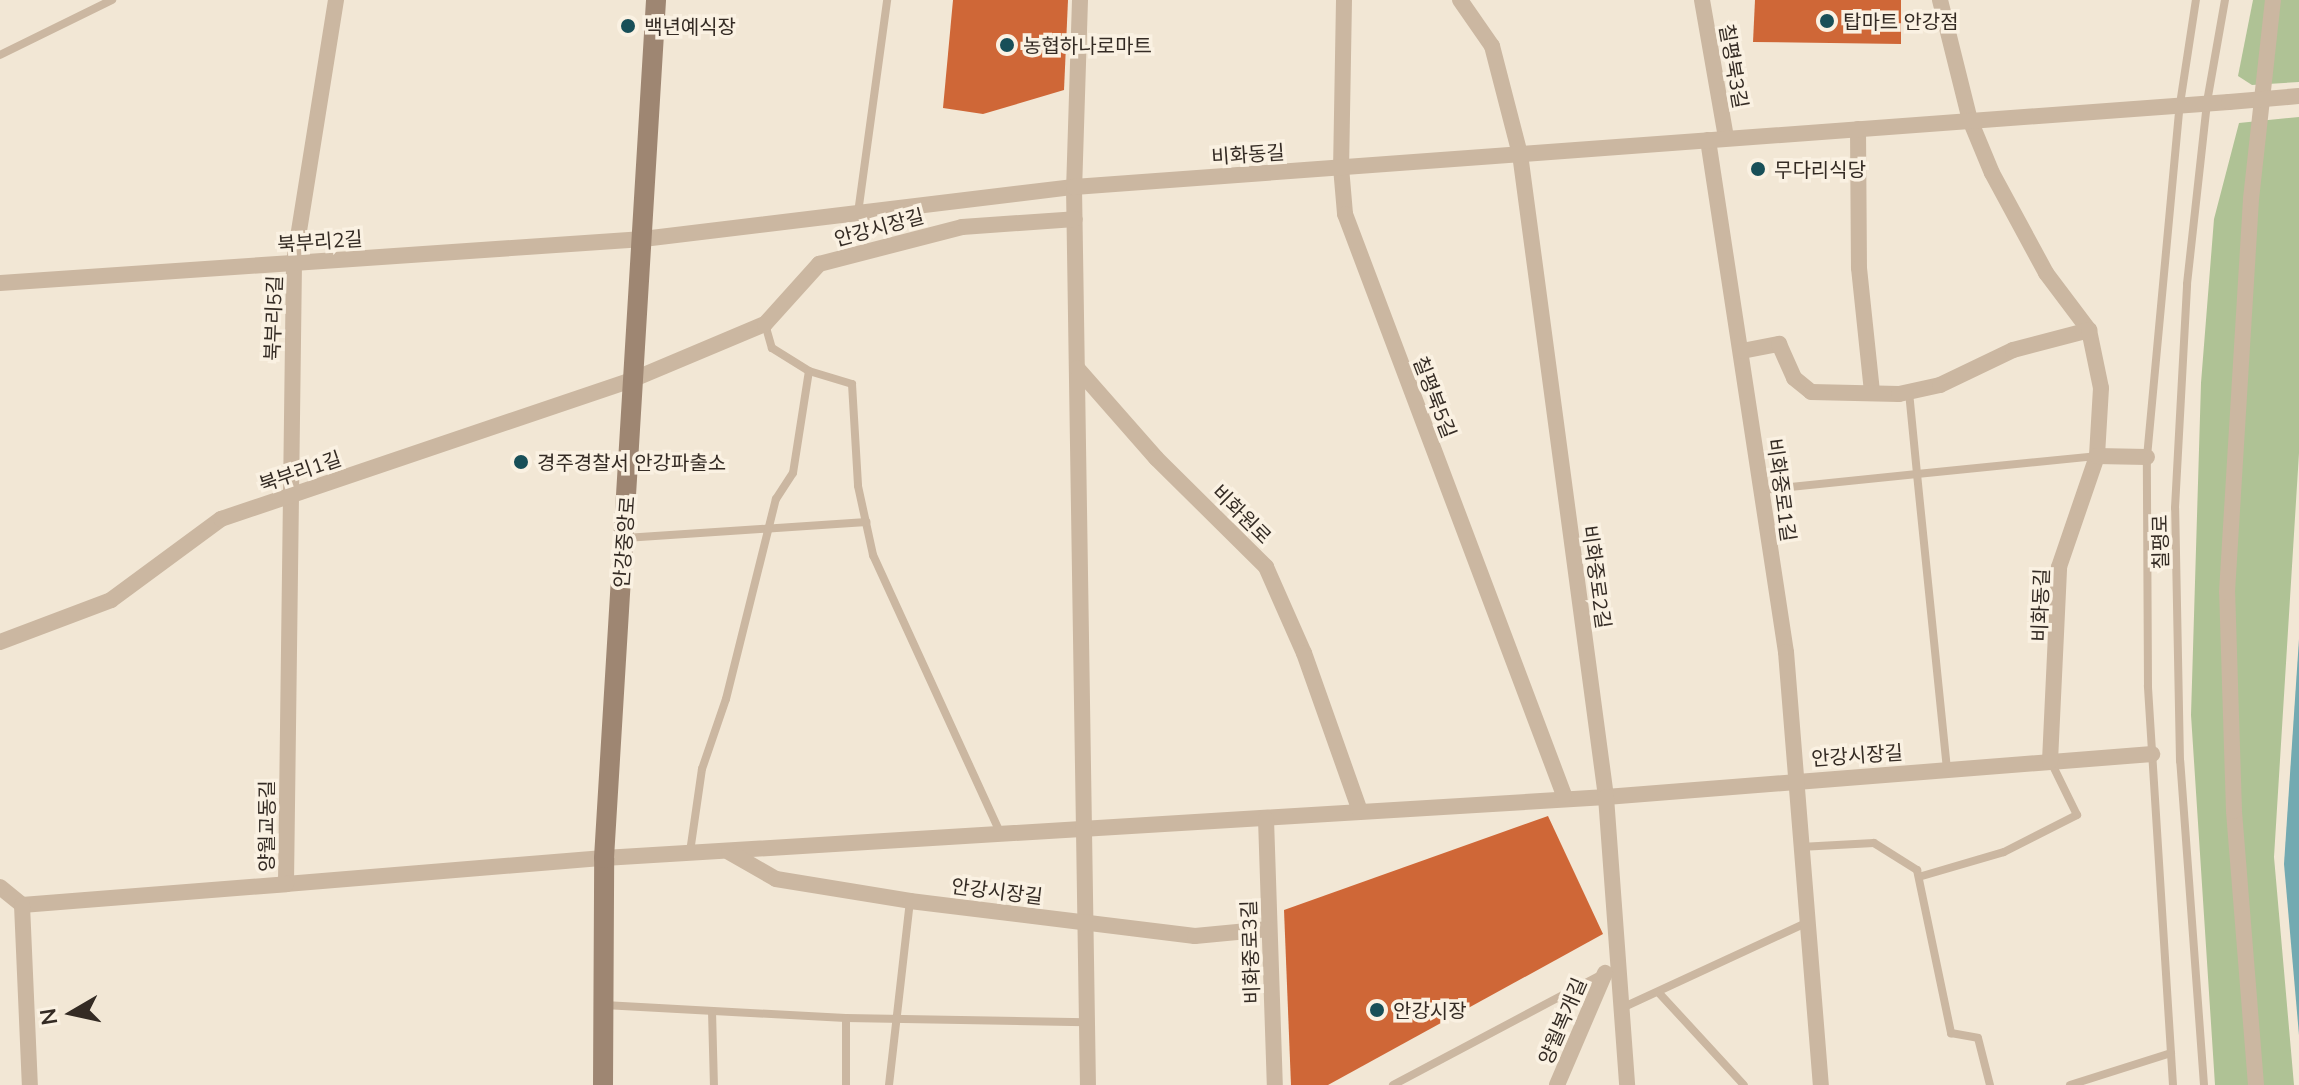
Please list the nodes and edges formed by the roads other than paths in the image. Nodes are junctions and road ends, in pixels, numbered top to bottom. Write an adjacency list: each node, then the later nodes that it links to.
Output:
1 (112, 0): 13 (lane)
2 (336, 0): 27 (street, 북부리5길)
3 (656, 0): 26 (main road, 안강중앙로)
4 (887, 0): 24 (lane)
5 (1080, 0): 23 (street)
6 (1344, 0): 22 (street, 칠평북5길)
7 (1460, 0): 21 (street)
8 (1702, 0): 19 (street, 칠평북3길)
9 (1940, 0): 17 (street)
10 (2196, 0): 16 (lane, 칠평로)
11 (2225, 0): 15 (lane, 칠평로)
12 (2273, 0): 93 (street)
13 (0, 55)
14 (2299, 96): 15 (street, 비화동길, bridge)
15 (2207, 102): 16 (street, 비화동길); 92 (lane, 칠평로)
16 (2180, 104): 17 (street, 비화동길); 38 (lane, 칠평로)
17 (1970, 120): 18 (street, 비화동길); 30 (street, 비화동길)
18 (1858, 129): 19 (street, 비화동길); 35 (street)
19 (1726, 138): 20 (street, 비화동길)
20 (1708, 140): 21 (street, 비화동길); 31 (street, 비화중로1길)
21 (1520, 154): 22 (street, 비화동길); 51 (street, 비화중로2길)
22 (1341, 167): 23 (street, 비화동길); 50 (street, 칠평북5길)
23 (1074, 187): 24 (street, 비화동길); 25 (street)
24 (858, 213): 26 (street, 비화동길)
25 (1075, 219): 29 (street, 안강시장길); 32 (street)
26 (643, 239): 27 (street, 북부리2길); 34 (main road, 안강중앙로)
27 (294, 263): 28 (street, 북부리2길); 41 (street, 북부리5길)
28 (0, 283)
29 (765, 324): 33 (lane); 34 (street, 안강시장길)
30 (2089, 330): 36 (street); 37 (street, 비화동길)
31 (1742, 351): 35 (street); 40 (street, 비화중로1길)
32 (1077, 368): 52 (street, 비화원로); 54 (street)
33 (809, 371): 42 (lane); 43 (lane)
34 (634, 379): 41 (street, 북부리1길); 44 (main road, 안강중앙로)
35 (1872, 392): 36 (street)
36 (1909, 392): 39 (lane)
37 (2097, 456): 38 (street); 39 (lane); 47 (street, 비화동길)
38 (2147, 457): 46 (lane, 칠평로)
39 (1917, 474): 40 (lane); 48 (lane)
40 (1762, 490): 49 (street, 비화중로1길)
41 (288, 496): 45 (street, 북부리1길); 61 (street, 양월교동길)
42 (866, 522): 43 (lane); 55 (lane)
43 (770, 527): 44 (lane); 58 (lane)
44 (624, 538): 59 (main road, 안강중앙로)
45 (0, 642)
46 (2152, 754): 47 (street, 안강시장길); 76 (lane, 칠평로)
47 (2050, 761): 48 (street, 안강시장길); 60 (lane)
48 (1947, 768): 49 (street, 안강시장길)
49 (1799, 779): 51 (street, 안강시장길); 56 (street, 비화중로1길)
50 (1564, 795): 51 (street, 안강시장길); 52 (street)
51 (1606, 797): 68 (street, 비화중로2길)
52 (1360, 811): 53 (street)
53 (1266, 819): 54 (street); 67 (street, 비화중로3길)
54 (1081, 830): 55 (street); 66 (street)
55 (1002, 835): 57 (street)
56 (1799, 847): 60 (lane); 65 (street, 비화중로1길)
57 (727, 851): 58 (street); 63 (street, 안강시장길)
58 (690, 853): 59 (street)
59 (604, 858): 61 (street, 양월교동길); 70 (main road, 안강중앙로)
60 (1922, 876): 89 (lane)
61 (286, 884): 64 (street)
62 (0, 887): 64 (street)
63 (910, 901): 66 (street, 안강시장길); 74 (lane)
64 (22, 905): 77 (street)
65 (1810, 921): 69 (lane); 88 (street, 비화중로1길)
66 (1084, 922): 67 (street, 안강시장길); 75 (street)
67 (1269, 929): 83 (street, 비화중로3길)
68 (1612, 968): 71 (street, 비화중로2길); 84 (lane); 85 (street, 양월복개길)
69 (1659, 993): 71 (lane); 87 (lane)
70 (604, 1005): 72 (lane); 78 (main road, 안강중앙로)
71 (1624, 1007): 86 (street, 비화중로2길)
72 (712, 1011): 73 (lane); 79 (lane)
73 (846, 1018): 74 (lane); 80 (lane)
74 (900, 1019): 75 (lane); 81 (lane)
75 (1086, 1022): 82 (street)
76 (2171, 1053): 90 (lane); 91 (lane, 칠평로)
77 (30, 1085)
78 (603, 1085)
79 (714, 1085)
80 (846, 1085)
81 (889, 1085)
82 (1088, 1085)
83 (1275, 1085)
84 (1393, 1085)
85 (1557, 1085)
86 (1627, 1085)
87 (1744, 1085)
88 (1821, 1085)
89 (1990, 1085)
90 (2070, 1085)
91 (2173, 1085)
92 (2204, 1085)
93 (2256, 1085)

